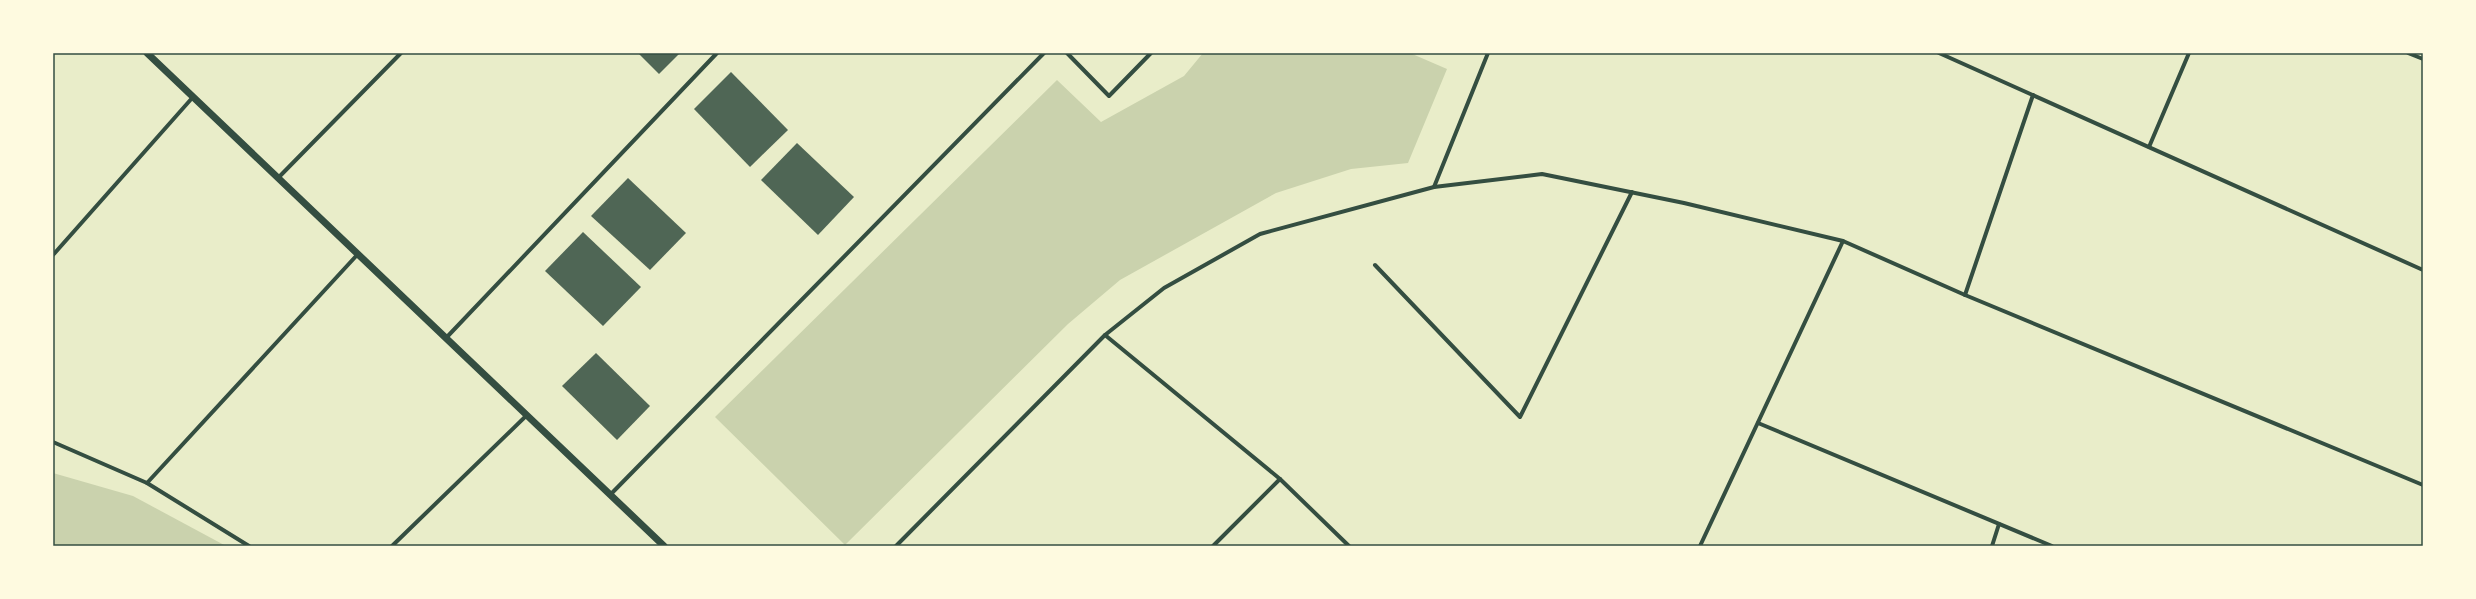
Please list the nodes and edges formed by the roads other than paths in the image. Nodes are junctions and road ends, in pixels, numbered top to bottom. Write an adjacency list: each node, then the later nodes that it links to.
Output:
1 (147, 53): 13 (street)
2 (401, 53): 15 (street)
3 (717, 53): 25 (street)
4 (1044, 53): 32 (street)
5 (1067, 53): 6 (street)
6 (1151, 53)
7 (1488, 53): 16 (street)
8 (1939, 53): 12 (street)
9 (2189, 53): 14 (street)
10 (2408, 53): 11 (street)
11 (2423, 59)
12 (2033, 95): 14 (street); 23 (street)
13 (194, 97): 15 (street); 20 (street)
14 (2149, 147): 22 (street)
15 (278, 178): 19 (street)
16 (1434, 187): 17 (street); 24 (street)
17 (1632, 192): 18 (street); 21 (street)
18 (1843, 241): 23 (street); 27 (street)
19 (358, 254): 25 (street); 30 (street)
20 (53, 255)
21 (1375, 265)
22 (2423, 270)
23 (1965, 295): 31 (street)
24 (1105, 335): 29 (street); 37 (street)
25 (446, 338): 26 (street)
26 (527, 415): 32 (street); 35 (street)
27 (1758, 423): 33 (street); 40 (street)
28 (53, 442): 30 (street)
29 (1280, 480): 38 (street); 39 (street)
30 (147, 483): 34 (street)
31 (2423, 485)
32 (610, 495): 36 (street)
33 (1999, 524): 41 (street); 42 (street)
34 (249, 546)
35 (392, 546)
36 (664, 546)
37 (896, 546)
38 (1213, 546)
39 (1349, 546)
40 (1700, 546)
41 (1992, 546)
42 (2052, 546)

